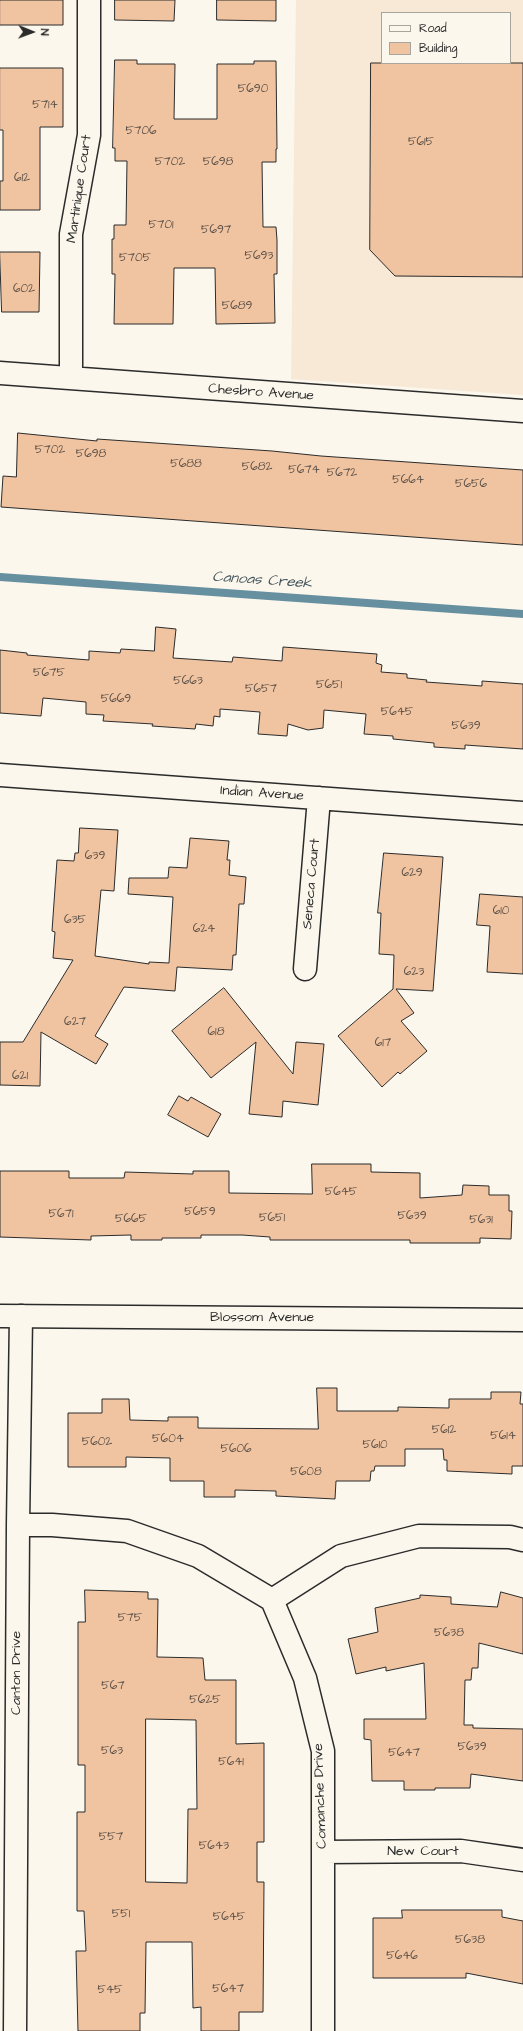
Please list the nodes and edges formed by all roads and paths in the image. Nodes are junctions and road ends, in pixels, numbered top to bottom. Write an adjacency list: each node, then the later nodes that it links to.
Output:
1 (89, 0): 3 (street, Martinique Court)
2 (0, 373): 3 (street, Chesbro Avenue)
3 (71, 378): 4 (street, Chesbro Avenue)
4 (523, 411)
5 (0, 775): 6 (street, Indian Avenue)
6 (318, 798): 7 (street, Indian Avenue); 8 (street, Seneca Court)
7 (523, 813)
8 (305, 970)
9 (11, 1316): 10 (street, Blossom Avenue); 11 (street, Canton Drive)
10 (523, 1320)
11 (18, 1525): 13 (street); 16 (street, Canton Drive)
12 (523, 1540): 13 (street)
13 (272, 1600): 14 (street, Comanche Drive)
14 (323, 1852): 15 (street, New Court); 17 (street, Comanche Drive)
15 (523, 1860)
16 (15, 2031)
17 (323, 2031)

